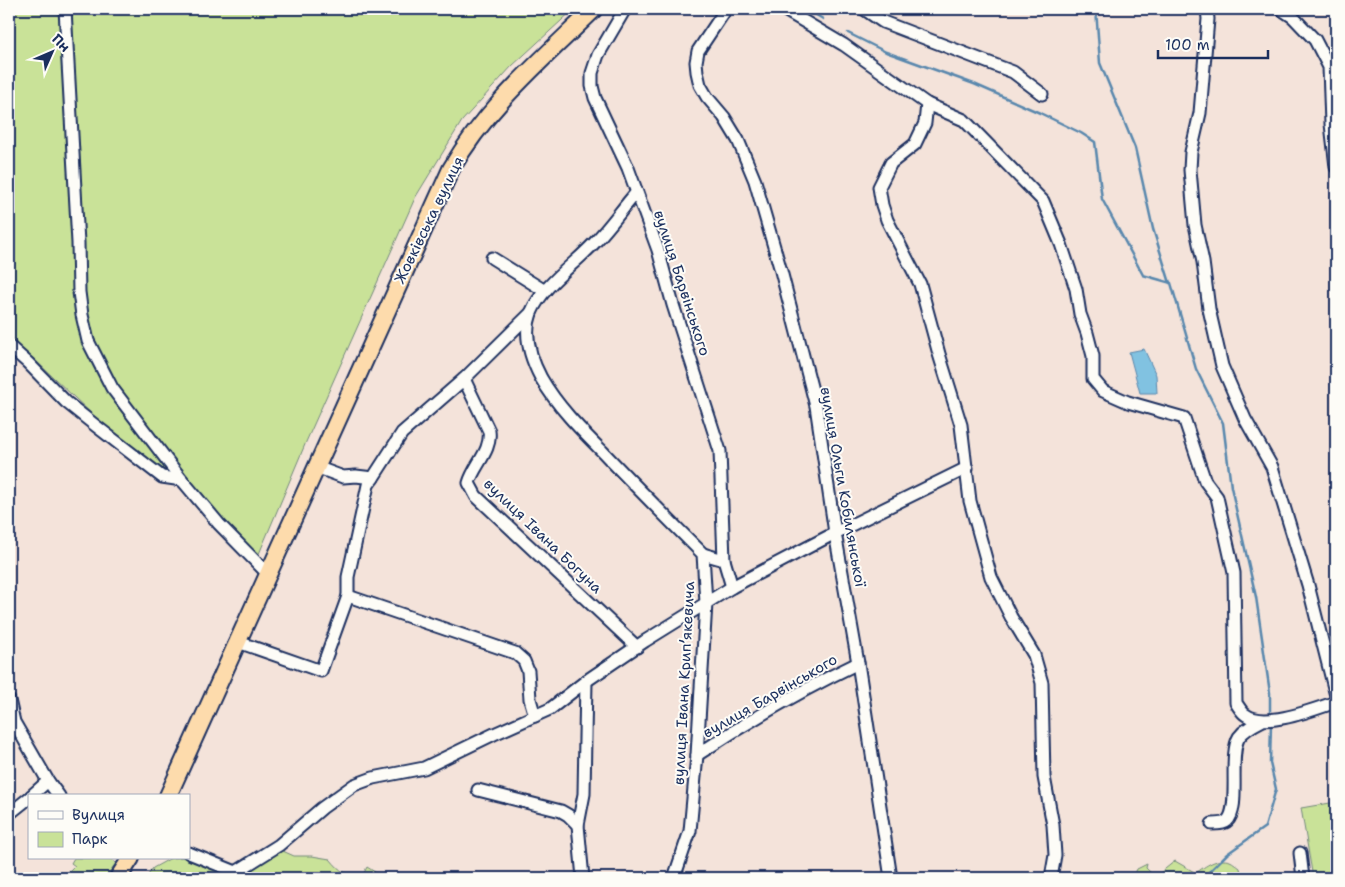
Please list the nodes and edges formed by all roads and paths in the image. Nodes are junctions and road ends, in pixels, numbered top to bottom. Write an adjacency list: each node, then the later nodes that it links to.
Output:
1 (65, 9): 21 (street)
2 (594, 9): 18 (highway, Жовківська вулиця)
3 (624, 9): 12 (street, вулиця Барвінського)
4 (726, 9): 22 (street, вулиця Ольги Кобилянської)
5 (782, 9): 10 (street)
6 (864, 9): 9 (street)
7 (1207, 9): 33 (street)
8 (1280, 9): 11 (street)
9 (1042, 94)
10 (927, 104): 19 (street); 37 (street)
11 (1336, 167)
12 (636, 193): 14 (street); 24 (street, вулиця Барвінського)
13 (492, 258): 14 (street)
14 (545, 291): 15 (street)
15 (531, 313): 17 (street); 23 (street)
16 (9, 346): 21 (street)
17 (464, 379): 20 (street); 30 (street, вулиця Івана Богуна)
18 (316, 467): 20 (street); 25 (highway, Жовківська вулиця)
19 (967, 468): 22 (street); 58 (street)
20 (373, 478): 27 (street)
21 (182, 480): 25 (street)
22 (835, 533): 26 (street); 31 (street, вулиця Ольги Кобилянської)
23 (703, 554): 24 (street); 28 (street, вулиця Івана Крипʼякевича)
24 (724, 560): 26 (street, вулиця Барвінського)
25 (268, 574): 29 (highway, Жовківська вулиця)
26 (732, 587): 28 (street)
27 (348, 596): 29 (street); 36 (street)
28 (706, 603): 30 (street); 38 (street, вулиця Івана Крипʼякевича)
29 (238, 642): 43 (highway, Жовківська вулиця)
30 (637, 647): 32 (street)
31 (858, 663): 38 (street, вулиця Барвінського); 57 (street, вулиця Ольги Кобилянської)
32 (586, 681): 36 (street); 47 (street)
33 (1336, 696)
34 (9, 700): 39 (street)
35 (1336, 702): 37 (street)
36 (535, 716): 52 (street)
37 (1261, 721): 46 (street)
38 (697, 756): 56 (street, вулиця Івана Крипʼякевича)
39 (48, 781): 41 (street); 42 (street)
40 (478, 790): 47 (street)
41 (33, 794)
42 (58, 794)
43 (169, 794)
44 (28, 799): 45 (street)
45 (9, 814)
46 (1212, 824)
47 (578, 825): 55 (street)
48 (190, 853): 52 (street)
49 (1300, 853): 59 (street)
50 (130, 860): 53 (highway)
51 (138, 860): 54 (highway)
52 (241, 875)
53 (118, 878)
54 (130, 878)
55 (583, 878)
56 (674, 878)
57 (891, 878)
58 (1051, 878)
59 (1303, 878)

